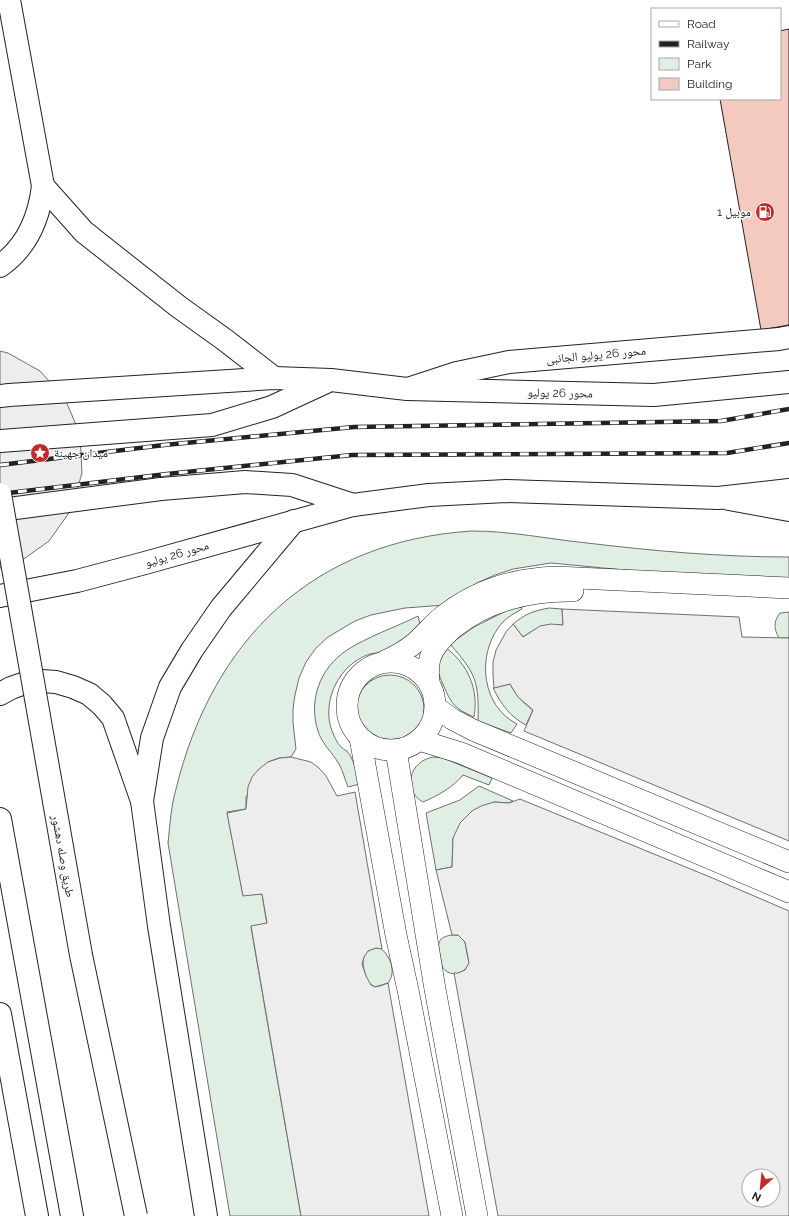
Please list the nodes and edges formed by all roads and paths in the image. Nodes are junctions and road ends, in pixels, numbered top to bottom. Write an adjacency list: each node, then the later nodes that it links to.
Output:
1 (9, 0): 2 (main road)
2 (43, 186): 3 (main road); 5 (main road)
3 (0, 266)
4 (789, 337): 8 (main road, محور 26 يوليو الجانبى)
5 (274, 378): 6 (main road, محور 26 يوليو); 9 (main road, محور 26 يوليو)
6 (331, 380): 8 (main road, محور 26 يوليو); 10 (main road)
7 (789, 382): 8 (main road, محور 26 يوليو)
8 (407, 389)
9 (0, 396)
10 (0, 441)
11 (789, 490): 13 (main road, محور 26 يوليو)
12 (0, 494): 35 (main road, طريق وصله دهشور, bridge)
13 (718, 498): 14 (main road, محور 26 يوليو); 16 (main road)
14 (352, 504): 15 (main road, محور 26 يوليو); 17 (main road, محور 26 يوليو)
15 (0, 510)
16 (789, 510)
17 (294, 520): 19 (main road, محور 26 يوليو); 28 (main road)
18 (789, 588): 21 (street)
19 (0, 596)
20 (789, 602): 22 (street)
21 (385, 661): 22 (street); 25 (street)
22 (429, 682): 24 (street)
23 (0, 694): 28 (main road)
24 (436, 707): 26 (street); 30 (street)
25 (360, 738): 27 (street); 37 (street)
26 (419, 740): 27 (street); 31 (street)
27 (396, 750): 38 (street)
28 (142, 801): 36 (main road)
29 (0, 819): 34 (main road)
30 (789, 862)
31 (789, 892)
32 (0, 1014): 33 (main road)
33 (37, 1216)
34 (72, 1216)
35 (136, 1216)
36 (206, 1216)
37 (452, 1216)
38 (477, 1216)

